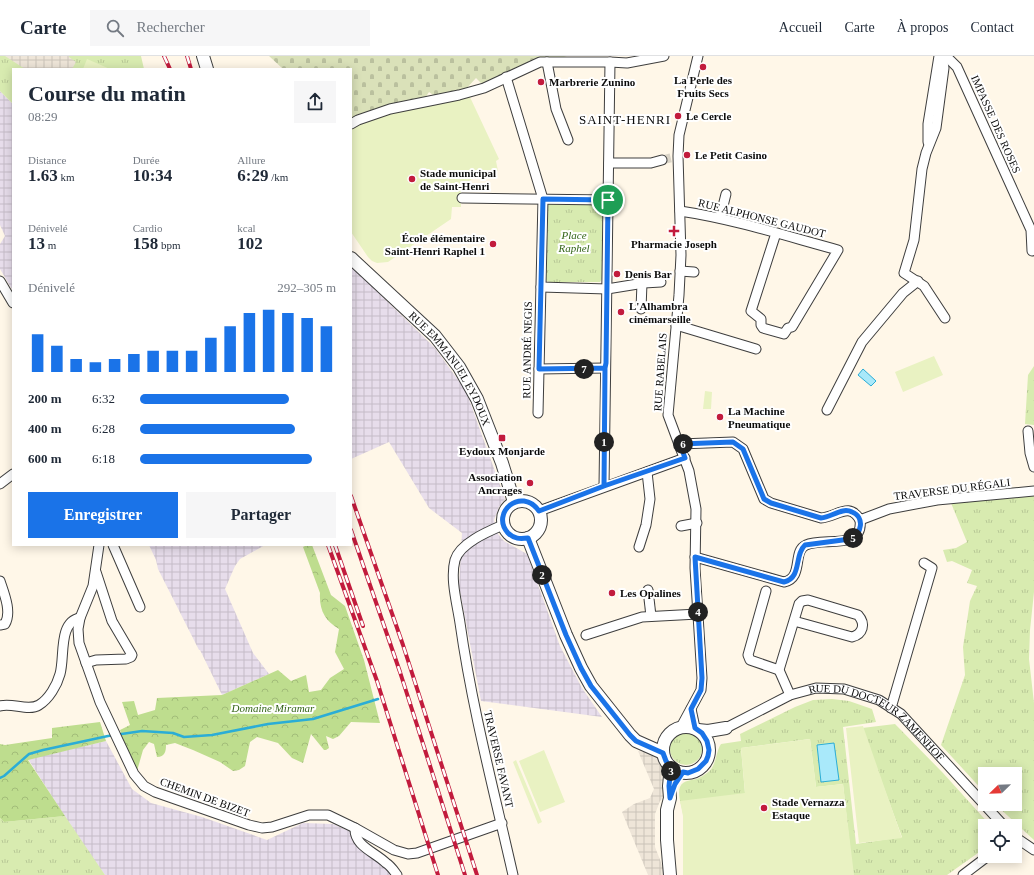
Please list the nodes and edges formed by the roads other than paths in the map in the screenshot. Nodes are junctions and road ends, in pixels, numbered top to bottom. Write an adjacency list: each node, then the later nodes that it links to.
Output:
1 (203, 56): 9 (street)
2 (664, 56): 8 (street)
3 (698, 56): 19 (street, RUE RABELAIS)
4 (940, 56): 27 (street)
5 (946, 56): 22 (street, IMPASSE DES ROSES)
6 (579, 59): 7 (street); 8 (street)
7 (547, 62): 10 (street); 12 (street)
8 (610, 62): 14 (street)
9 (207, 68)
10 (506, 77): 11 (street); 17 (street)
11 (352, 123)
12 (568, 140)
13 (662, 160): 14 (street)
14 (609, 163): 18 (street)
15 (726, 194): 20 (street)
16 (462, 198): 17 (street)
17 (543, 199): 18 (street); 30 (street)
18 (608, 200): 31 (street)
19 (680, 211): 20 (street, RUE ALPHONSE GAUDOT); 24 (street, RUE RABELAIS)
20 (720, 218): 21 (street, RUE ALPHONSE GAUDOT)
21 (776, 233): 21 (street, RUE ALPHONSE GAUDOT)
22 (1032, 251)
23 (352, 259): 50 (street, RUE EMMANUEL EYDOUX)
24 (680, 271): 25 (street); 35 (street, RUE RABELAIS)
25 (694, 272)
26 (0, 281): 32 (street)
27 (918, 281): 34 (street); 39 (street)
28 (661, 282): 29 (street)
29 (642, 283): 31 (street); 33 (street)
30 (541, 287): 31 (street); 38 (street, RUE ANDRÉ NEGIS)
31 (607, 289): 37 (street)
32 (12, 301)
33 (641, 309)
34 (945, 318)
35 (676, 324): 36 (street); 42 (street, RUE RABELAIS)
36 (756, 349)
37 (605, 368): 38 (street); 48 (street)
38 (539, 369): 40 (street, RUE ANDRÉ NEGIS)
39 (827, 410)
40 (538, 413)
41 (1028, 431): 44 (street)
42 (680, 444): 43 (street, RUE RABELAIS); 52 (street)
43 (685, 458): 45 (street); 53 (street, RUE RABELAIS)
44 (1034, 467)
45 (647, 472): 48 (street); 59 (street)
46 (12, 475): 47 (street)
47 (0, 484)
48 (604, 486): 51 (street)
49 (1034, 491): 52 (street, TRAVERSE DU RÉGALI)
50 (514, 502): 51 (street); 54 (street)
51 (539, 511): 56 (street)
52 (860, 520): 60 (street)
53 (697, 523): 55 (street); 60 (street, RUE RABELAIS)
54 (503, 525): 56 (street); 90 (street, TRAVERSE FAVANT)
55 (681, 526)
56 (528, 538): 83 (street)
57 (100, 546): 62 (street, CHEMIN DE BIZET)
58 (113, 546): 66 (street)
59 (639, 547)
60 (695, 557): 67 (street, RUE RABELAIS)
61 (924, 563): 77 (street)
62 (95, 571): 69 (street, CHEMIN DE BIZET); 73 (street)
63 (0, 581): 71 (street)
64 (648, 590): 68 (street)
65 (766, 591): 74 (street)
66 (140, 606)
67 (698, 614): 68 (street); 78 (street, RUE RABELAIS)
68 (651, 616): 72 (street)
69 (80, 618): 73 (street, CHEMIN DE BIZET); 76 (street)
70 (794, 621): 70 (street); 74 (street)
71 (0, 625)
72 (586, 635)
73 (86, 662): 91 (street, CHEMIN DE BIZET)
74 (779, 670): 75 (street)
75 (790, 695): 77 (street, RUE DU DOCTEUR ZAMENHOF); 80 (street, RUE DU DOCTEUR ZAMENHOF)
76 (0, 706)
77 (891, 708): 89 (street, RUE DU DOCTEUR ZAMENHOF)
78 (691, 709): 79 (street, RUE RABELAIS); 81 (street)
79 (681, 727): 81 (street); 82 (street)
80 (726, 728): 81 (street, RUE DU DOCTEUR ZAMENHOF); 84 (street, RUE DU DOCTEUR ZAMENHOF)
81 (696, 729): 84 (street)
82 (665, 739): 83 (street); 85 (street)
83 (647, 745): 85 (street)
84 (709, 750): 87 (street)
85 (663, 753): 86 (street)
86 (671, 767): 87 (street); 88 (street)
87 (683, 772): 88 (street)
88 (670, 798): 97 (street); 98 (street)
89 (998, 819)
90 (502, 823): 91 (street, CHEMIN DE BIZET); 96 (street, TRAVERSE FAVANT)
91 (355, 828): 95 (street)
92 (1022, 842): 93 (street)
93 (1034, 850)
94 (979, 863): 99 (street)
95 (397, 875)
96 (513, 875)
97 (670, 875)
98 (676, 875)
99 (963, 875)

